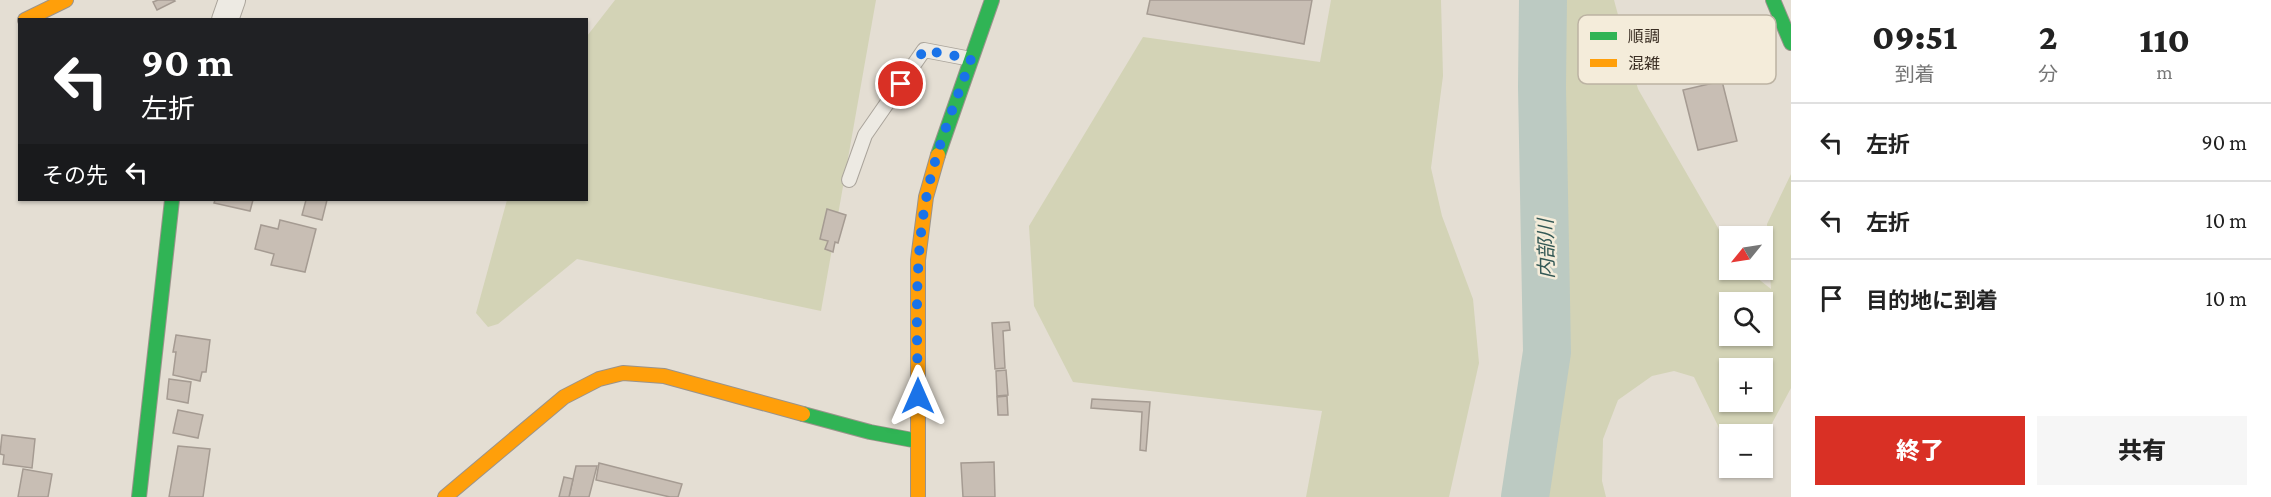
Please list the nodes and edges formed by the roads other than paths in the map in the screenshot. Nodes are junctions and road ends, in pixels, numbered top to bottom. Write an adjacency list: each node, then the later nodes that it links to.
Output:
1 (66, 0): 5 (street)
2 (232, 0): 6 (street)
3 (992, 0): 8 (street)
4 (1773, 0): 7 (street)
5 (29, 18)
6 (226, 18)
7 (1791, 43)
8 (971, 59): 9 (lane); 11 (street)
9 (849, 180)
10 (172, 201): 12 (street)
11 (918, 441): 13 (street); 14 (street)
12 (139, 497)
13 (446, 497)
14 (918, 497)

